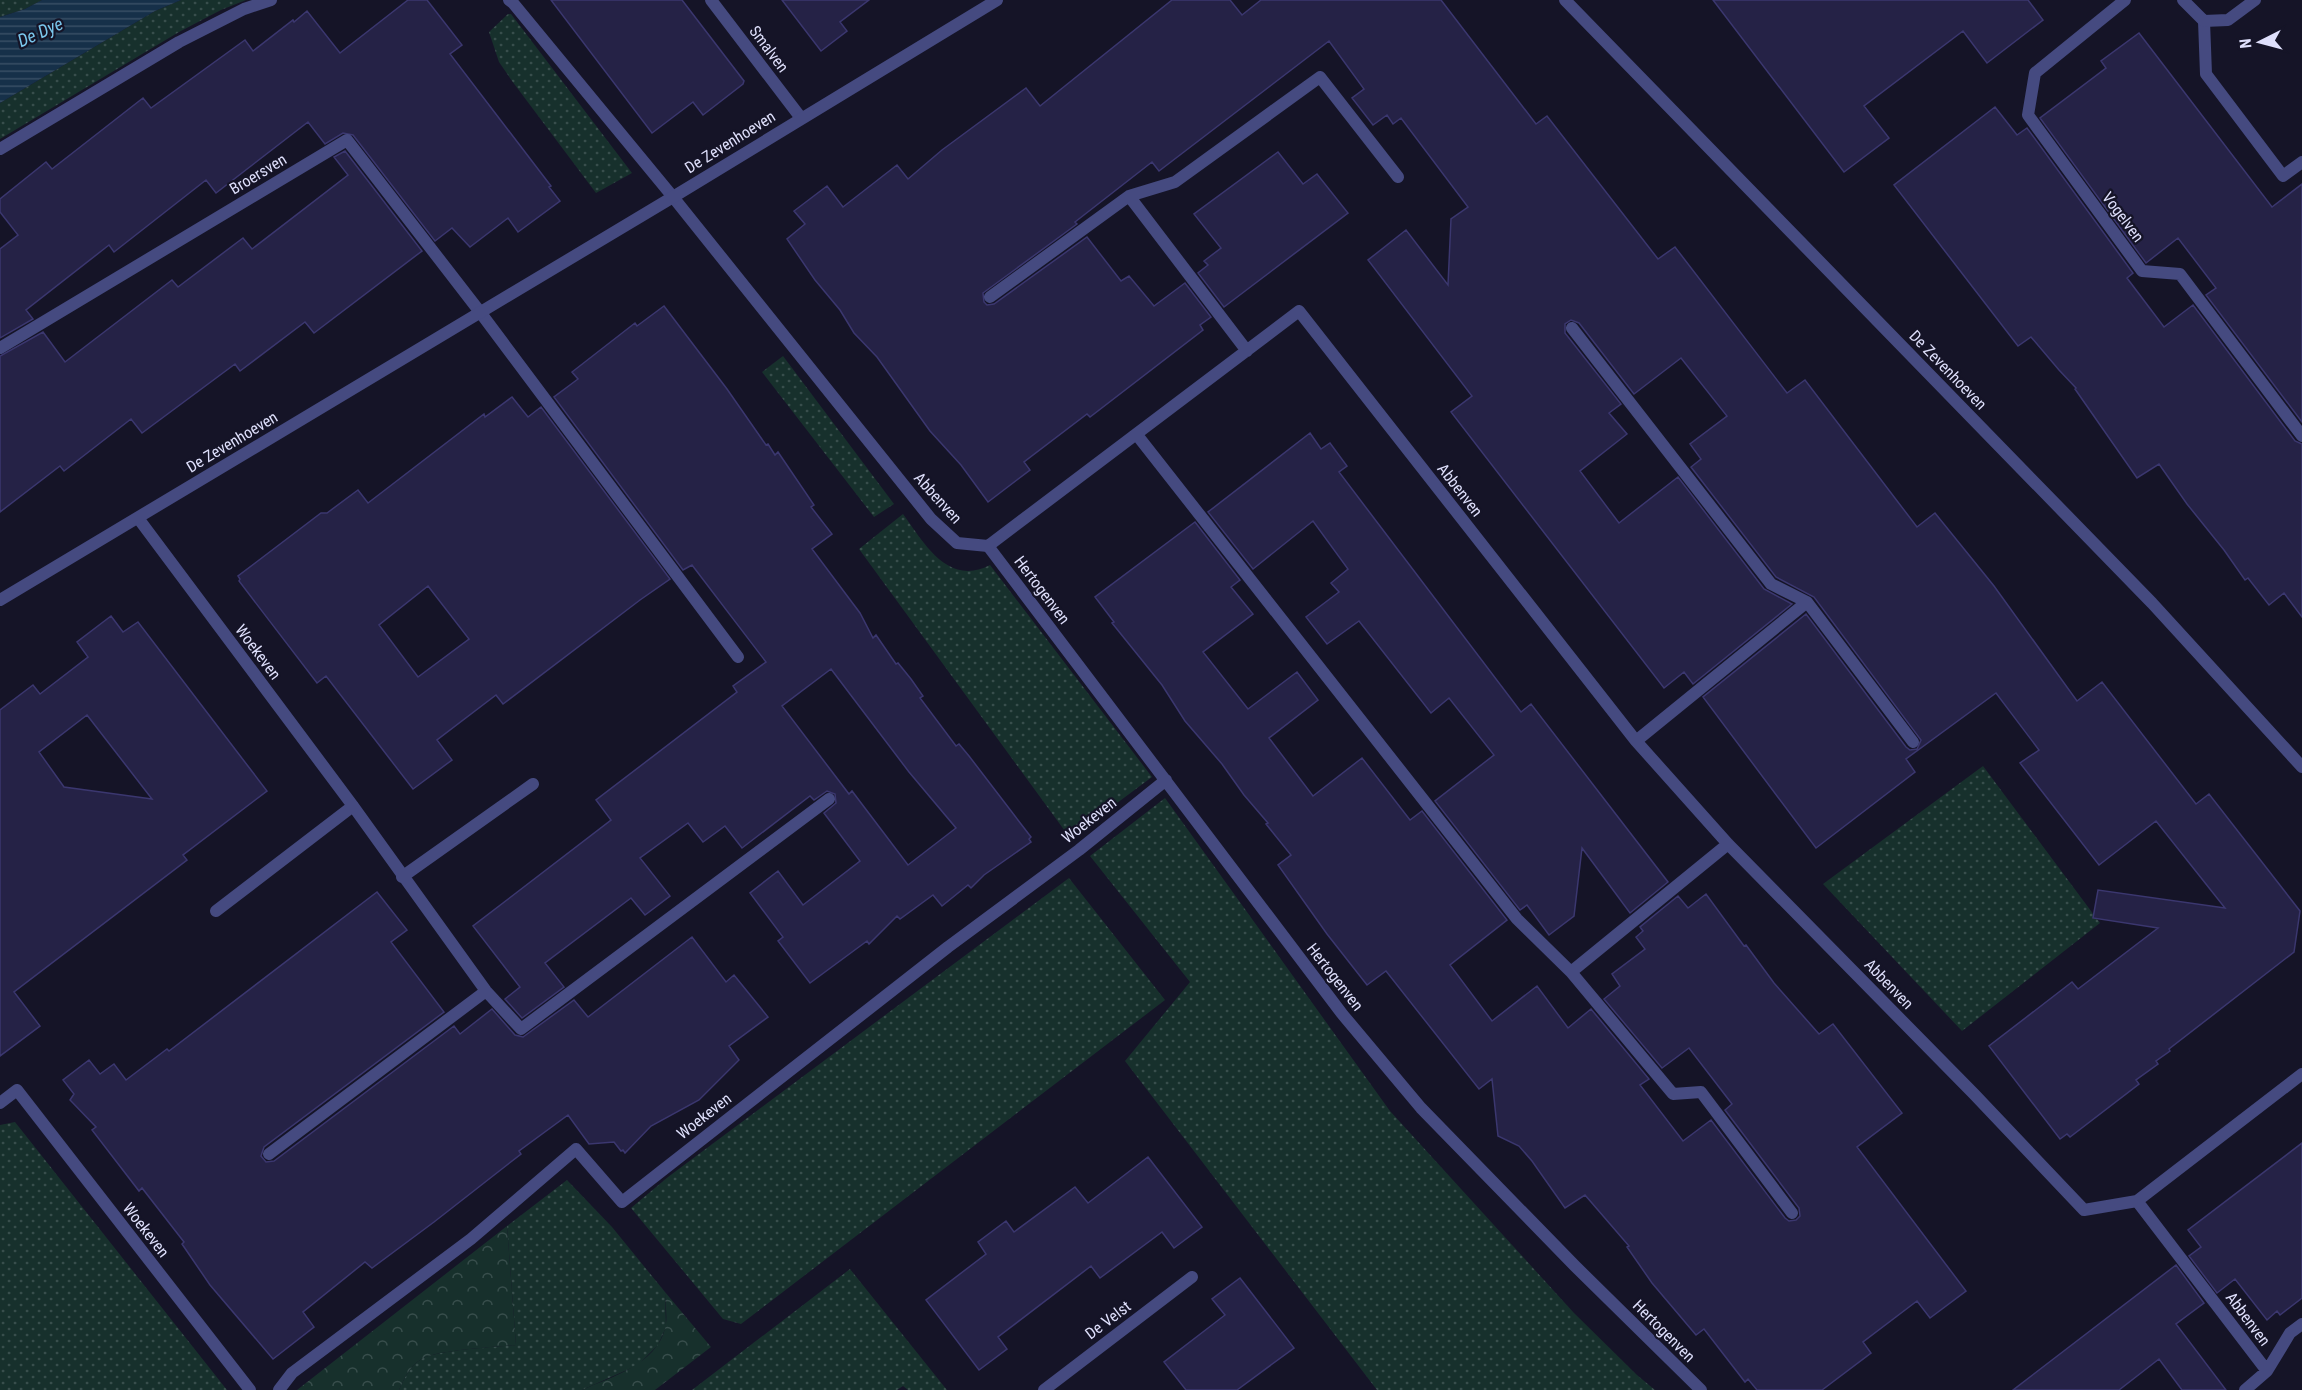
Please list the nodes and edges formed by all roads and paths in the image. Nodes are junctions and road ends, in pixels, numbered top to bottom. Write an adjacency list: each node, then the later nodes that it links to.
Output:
1 (271, 0): 11 (street)
2 (508, 0): 15 (street)
3 (711, 0): 10 (street, Smalven)
4 (997, 0): 10 (street, De Zevenhoeven)
5 (1565, 0): 30 (street, De Zevenhoeven)
6 (2125, 0): 22 (street, Vogelven)
7 (2183, 0): 9 (street)
8 (2255, 0): 9 (street)
9 (2204, 21): 12 (street)
10 (801, 118): 15 (street, De Zevenhoeven)
11 (0, 150)
12 (2302, 162)
13 (1398, 177): 14 (street)
14 (1129, 196): 16 (street); 20 (street)
15 (673, 197): 17 (street, De Zevenhoeven); 24 (street, Abbenven)
16 (990, 297)
17 (480, 312): 19 (street, Broersven); 23 (street, De Zevenhoeven); 27 (street)
18 (1572, 328): 26 (street)
19 (0, 348)
20 (1247, 351): 21 (street, Abbenven); 28 (street, Abbenven)
21 (1137, 435): 24 (street, Abbenven); 38 (street)
22 (2302, 436)
23 (138, 518): 25 (street, De Zevenhoeven); 34 (street, Woekeven)
24 (988, 546): 31 (street, Hertogenven)
25 (0, 600)
26 (1807, 602): 28 (street); 29 (street)
27 (738, 657)
28 (1635, 741): 35 (street, Abbenven)
29 (1913, 742)
30 (2302, 767)
31 (1166, 780): 49 (street, Woekeven); 51 (street, Hertogenven)
32 (533, 783): 36 (street)
33 (829, 799): 39 (street, Woekeven)
34 (353, 806): 36 (street, Woekeven); 37 (street)
35 (1728, 844): 38 (street); 43 (street, Abbenven)
36 (402, 877): 39 (street, Woekeven)
37 (216, 911)
38 (1571, 972): 44 (street)
39 (486, 991): 42 (street)
40 (2302, 1074): 43 (street, Abbenven)
41 (0, 1103): 48 (street, Woekeven)
42 (269, 1154)
43 (2137, 1201): 47 (street, Abbenven)
44 (1792, 1213)
45 (1192, 1277): 50 (street, De Velst)
46 (2302, 1324): 47 (street)
47 (2267, 1371): 52 (street)
48 (249, 1390)
49 (279, 1390)
50 (1044, 1390)
51 (1701, 1390)
52 (2244, 1390)

